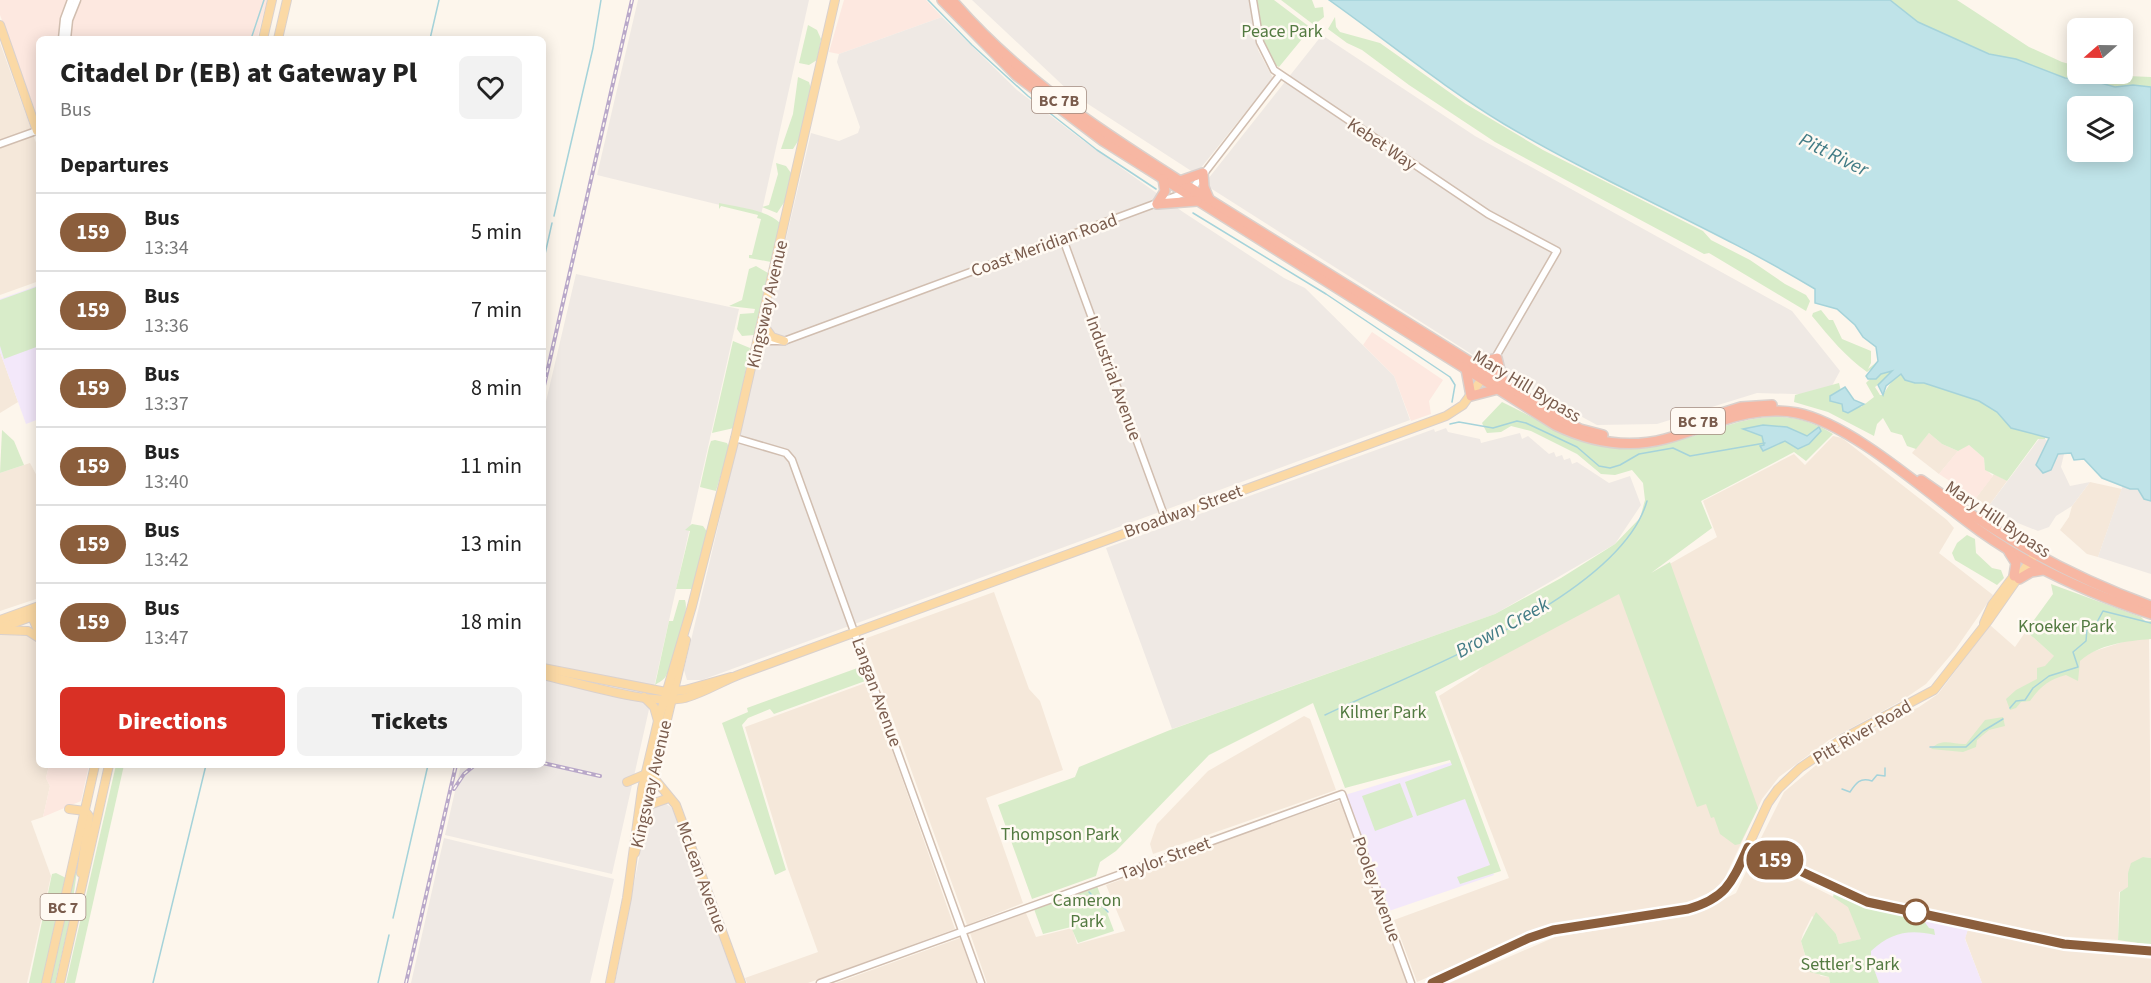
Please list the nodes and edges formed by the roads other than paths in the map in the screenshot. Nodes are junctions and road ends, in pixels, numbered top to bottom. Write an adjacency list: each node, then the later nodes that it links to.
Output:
1 (74, 0): 9 (street)
2 (272, 0): 10 (main road)
3 (287, 0): 11 (main road)
4 (836, 0): 25 (main road, Kingsway Avenue)
5 (942, 0): 17 (highway, Mary Hill Bypass / BC 7B)
6 (952, 0): 18 (highway, Mary Hill Bypass / BC 7B)
7 (1253, 0): 12 (street, Kebet Way)
8 (0, 25): 13 (main road)
9 (65, 36)
10 (264, 36)
11 (279, 36)
12 (1280, 75): 16 (street); 24 (street, Kebet Way)
13 (36, 126)
14 (36, 133): 15 (street)
15 (0, 144)
16 (1203, 173): 18 (highway); 19 (street); 20 (highway)
17 (1162, 179): 19 (highway, Mary Hill Bypass / BC 7B); 22 (highway)
18 (1180, 181): 19 (highway, Mary Hill Bypass / BC 7B)
19 (1188, 191): 20 (highway, Mary Hill Bypass / BC 7B); 21 (highway, Mary Hill Bypass / BC 7B); 22 (street, Coast Meridian Road)
20 (1209, 199): 29 (highway, Mary Hill Bypass / BC 7B)
21 (1197, 201): 22 (highway); 29 (highway, Mary Hill Bypass / BC 7B)
22 (1157, 204): 23 (street, Coast Meridian Road)
23 (1063, 239): 27 (street, Coast Meridian Road); 34 (street, Industrial Avenue)
24 (1557, 251): 28 (street, Broadway Street)
25 (762, 323): 26 (main road, Kingsway Avenue); 27 (main road)
26 (758, 341): 27 (street, Coast Meridian Road); 33 (main road, Kingsway Avenue)
27 (784, 341)
28 (1497, 358): 29 (highway); 30 (street, Broadway Street); 31 (highway)
29 (1470, 366): 30 (highway, Mary Hill Bypass / BC 7B); 32 (highway)
30 (1484, 376): 31 (highway, Mary Hill Bypass / BC 7B); 32 (main road, Broadway Street)
31 (1500, 386): 32 (highway); 35 (highway, Mary Hill Bypass / BC 7B); 36 (highway, Mary Hill Bypass / BC 7B)
32 (1471, 396): 34 (main road, Broadway Street)
33 (735, 438): 44 (street, Langan Avenue); 47 (main road, Kingsway Avenue)
34 (1165, 518): 44 (main road, Broadway Street)
35 (2008, 550): 36 (highway, Mary Hill Bypass / BC 7B); 38 (highway)
36 (2030, 560): 37 (highway, Mary Hill Bypass / BC 7B); 38 (main road, Pitt River Road); 39 (highway, Mary Hill Bypass / BC 7B)
37 (2043, 570): 38 (highway); 41 (highway, Mary Hill Bypass / BC 7B)
38 (2017, 577): 70 (main road, Pitt River Road)
39 (2151, 606)
40 (36, 613): 42 (main road); 43 (main road)
41 (2151, 614)
42 (0, 620)
43 (0, 629): 45 (main road)
44 (855, 632): 49 (main road, Broadway Street); 73 (street, Langan Avenue)
45 (36, 636)
46 (546, 669): 51 (main road)
47 (674, 675): 50 (main road); 51 (main road); 52 (main road, Kingsway Avenue)
48 (546, 676): 53 (main road)
49 (733, 677): 50 (main road, Broadway Street); 54 (main road, Broadway Street)
50 (691, 688): 52 (main road, Broadway Street)
51 (652, 690): 52 (main road)
52 (669, 695): 53 (main road); 54 (main road, Broadway Street); 55 (main road, Kingsway Avenue); 56 (main road, Kingsway Avenue)
53 (644, 697): 56 (main road)
54 (685, 698): 55 (main road)
55 (668, 712): 59 (main road, Kingsway Avenue)
56 (658, 721): 59 (main road, Kingsway Avenue)
57 (94, 768): 64 (main road, BC 7)
58 (108, 768): 72 (main road, BC 7)
59 (650, 775): 60 (main road); 61 (main road, Kingsway Avenue); 65 (main road)
60 (627, 782)
61 (646, 790): 63 (main road, McLean Avenue); 66 (main road, Kingsway Avenue); 71 (main road, Kingsway Avenue)
62 (1342, 794): 73 (street, Taylor Street); 81 (street, Pooley Avenue)
63 (666, 799): 65 (main road, McLean Avenue); 66 (main road)
64 (87, 802): 67 (main road); 68 (main road, BC 7)
65 (676, 805): 78 (main road, McLean Avenue)
66 (646, 806): 71 (main road, Kingsway Avenue)
67 (75, 810): 68 (main road); 69 (main road)
68 (85, 811): 69 (main road, BC 7); 72 (main road)
69 (80, 832): 75 (main road, BC 7)
70 (1748, 847): 74 (street); 82 (main road, Pitt River Road)
71 (634, 856): 77 (main road, Kingsway Avenue)
72 (80, 895): 76 (main road, BC 7)
73 (962, 931): 79 (street, Taylor Street); 80 (street, Langan Avenue)
74 (2151, 951)
75 (46, 983)
76 (60, 983)
77 (610, 983)
78 (741, 983)
79 (820, 983)
80 (981, 983)
81 (1411, 983)
82 (1432, 983)

